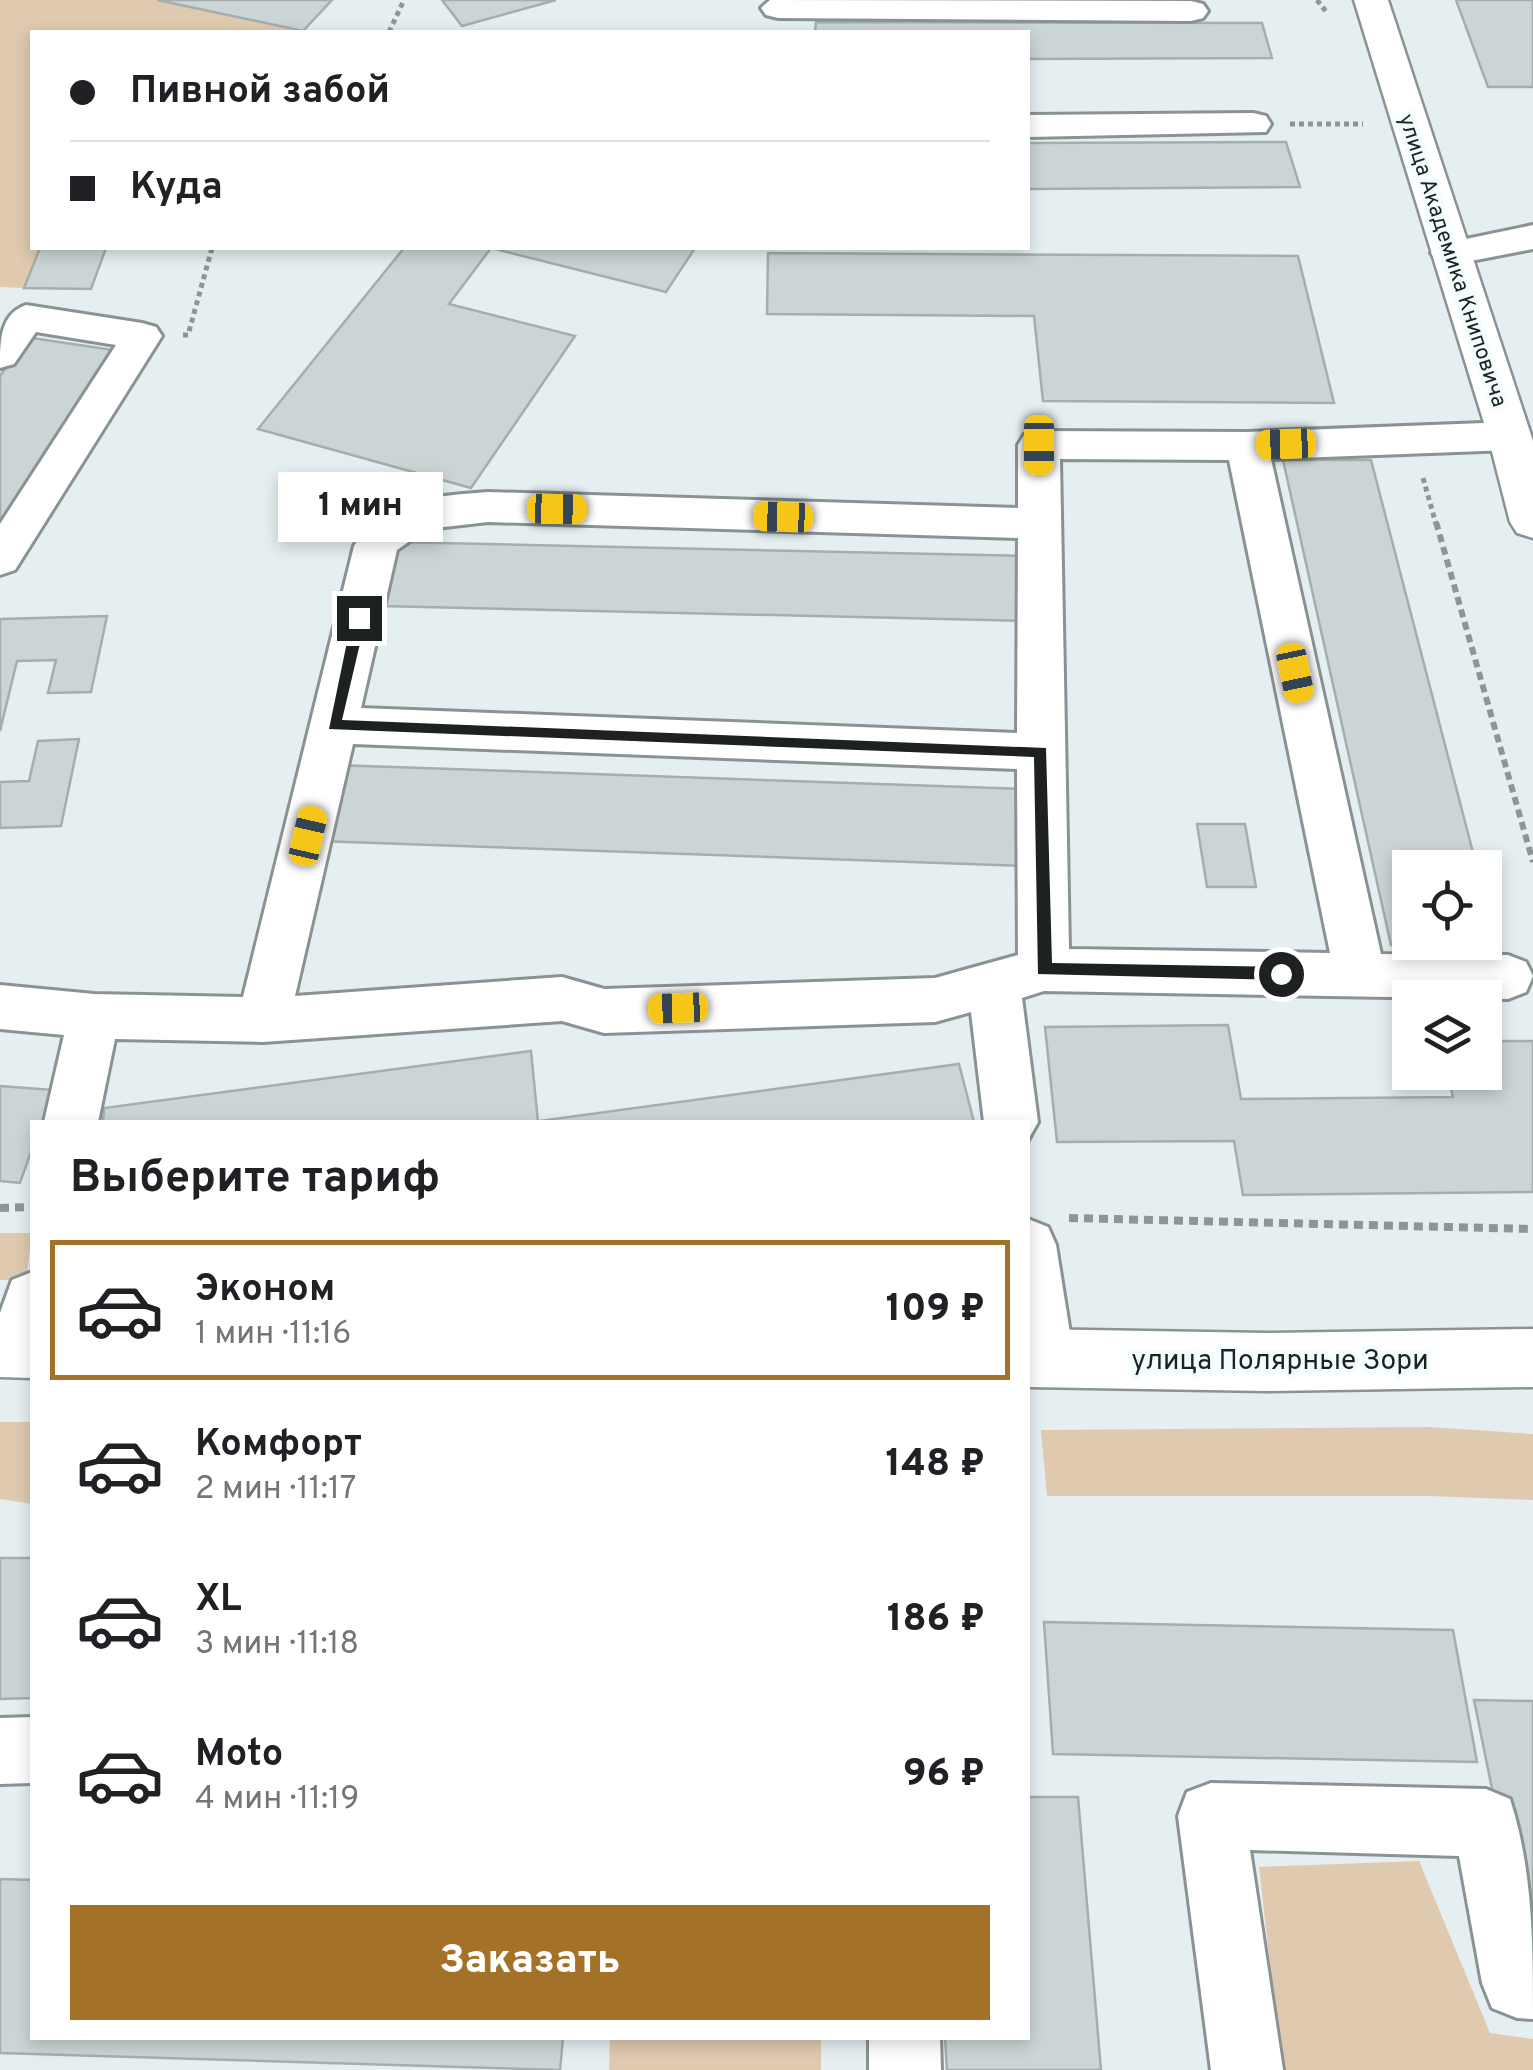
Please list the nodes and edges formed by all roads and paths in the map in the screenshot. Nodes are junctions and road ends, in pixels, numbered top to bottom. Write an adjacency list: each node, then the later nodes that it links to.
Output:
1 (404, 0): 7 (path)
2 (1317, 0): 4 (path)
3 (1371, 0): 13 (main road, улица Академика Книповича)
4 (1326, 9)
5 (1191, 12): 6 (street)
6 (778, 14)
7 (390, 30)
8 (1254, 124): 9 (path); 10 (street)
9 (1363, 124)
10 (1030, 126)
11 (1533, 236): 13 (street)
12 (211, 250): 14 (path)
13 (1450, 253): 16 (main road, улица Академика Книповича)
14 (142, 336): 15 (street); 21 (street)
15 (0, 355)
16 (1510, 436): 17 (street); 19 (main road, улица Академика Книповича)
17 (1444, 438): 18 (street); 24 (path)
18 (1247, 446): 20 (street); 26 (street)
19 (1532, 517)
20 (1038, 524): 22 (street); 23 (street)
21 (0, 559)
22 (334, 725): 23 (street); 31 (street)
23 (1041, 752): 25 (street)
24 (1533, 862)
25 (1044, 970): 26 (street); 28 (street)
26 (1360, 975): 27 (street)
27 (1508, 977)
28 (994, 984): 31 (street); 33 (street)
29 (0, 1007): 30 (street)
30 (94, 1016): 31 (street); 32 (street)
31 (263, 1020)
32 (71, 1120)
33 (1011, 1120)
34 (30, 1207): 35 (path)
35 (0, 1208)
36 (1533, 1229): 37 (path)
37 (1047, 1231): 38 (street)
38 (1036, 1358): 39 (main road, улица Полярные Зори)
39 (1533, 1358)
40 (30, 1750): 41 (street)
41 (0, 1751)
42 (1533, 1984): 45 (street)
43 (904, 2040): 44 (street)
44 (905, 2070)
45 (1247, 2070)

